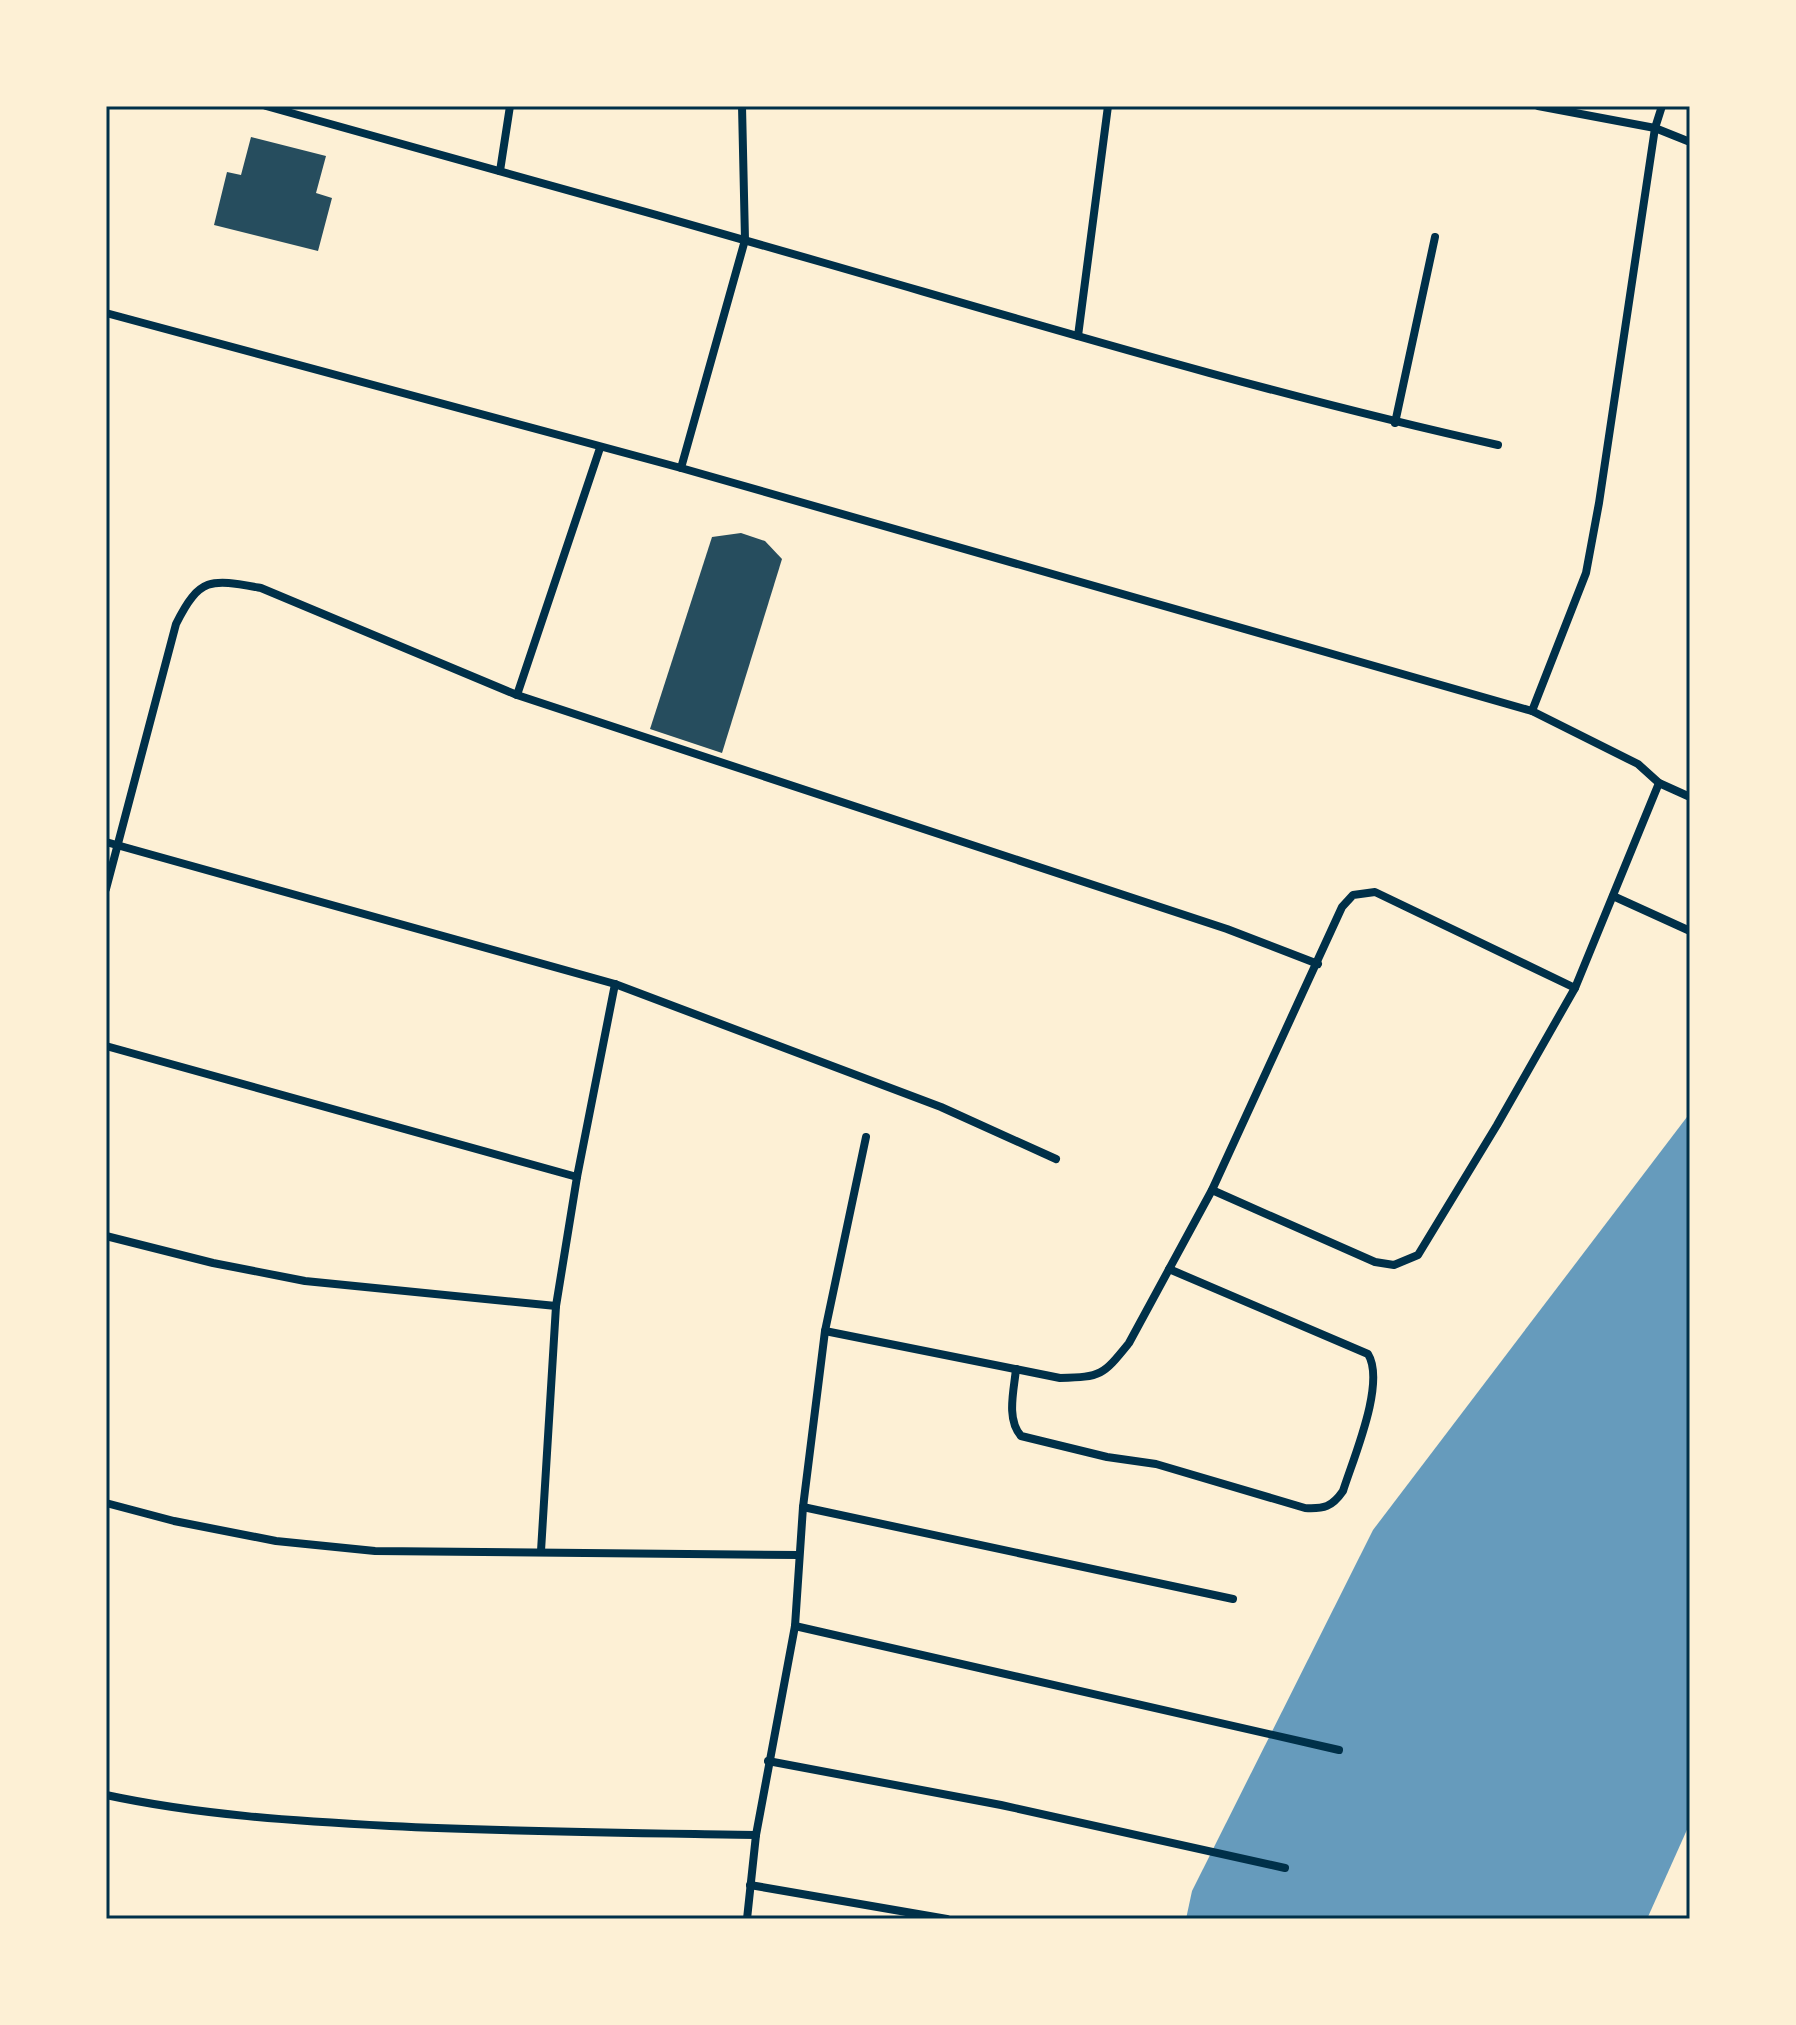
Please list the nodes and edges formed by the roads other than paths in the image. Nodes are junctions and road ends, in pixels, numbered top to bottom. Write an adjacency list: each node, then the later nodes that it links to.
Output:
1 (266, 106): 9 (street)
2 (510, 106): 9 (street)
3 (742, 106): 11 (street)
4 (1108, 106): 13 (street)
5 (1538, 106): 7 (street)
6 (1662, 106): 7 (street)
7 (1655, 128): 8 (street); 19 (street)
8 (1690, 142)
9 (500, 171): 11 (street)
10 (1435, 237): 14 (street)
11 (745, 240): 13 (street); 17 (street)
12 (106, 313): 16 (street)
13 (1078, 336): 14 (street)
14 (1395, 423): 15 (street)
15 (1498, 445)
16 (600, 448): 17 (street); 18 (street)
17 (681, 468): 19 (street)
18 (517, 695): 23 (street); 27 (street)
19 (1532, 711): 20 (street)
20 (1659, 783): 21 (street); 25 (street)
21 (1690, 797)
22 (106, 842): 23 (street)
23 (119, 845): 24 (street); 28 (street)
24 (106, 889)
25 (1613, 896): 26 (street); 29 (street)
26 (1690, 931)
27 (1318, 964): 29 (street); 34 (street)
28 (615, 984): 32 (street); 33 (street)
29 (1575, 988): 34 (street)
30 (106, 1046): 33 (street)
31 (866, 1137): 38 (street)
32 (1056, 1159)
33 (577, 1177): 37 (street)
34 (1212, 1190): 36 (street)
35 (106, 1236): 37 (street)
36 (1169, 1269): 39 (street); 39 (street)
37 (556, 1306): 42 (street)
38 (825, 1331): 39 (street); 41 (street)
39 (1016, 1369)
40 (106, 1503): 42 (street)
41 (803, 1507): 43 (street); 44 (street)
42 (541, 1551): 43 (street)
43 (799, 1555): 45 (street)
44 (1233, 1599)
45 (795, 1626): 46 (street); 47 (street)
46 (1339, 1750)
47 (768, 1761): 49 (street); 50 (street)
48 (106, 1795): 49 (street)
49 (756, 1835): 51 (street)
50 (1285, 1868)
51 (750, 1885): 52 (street); 53 (street)
52 (747, 1919)
53 (947, 1919)

